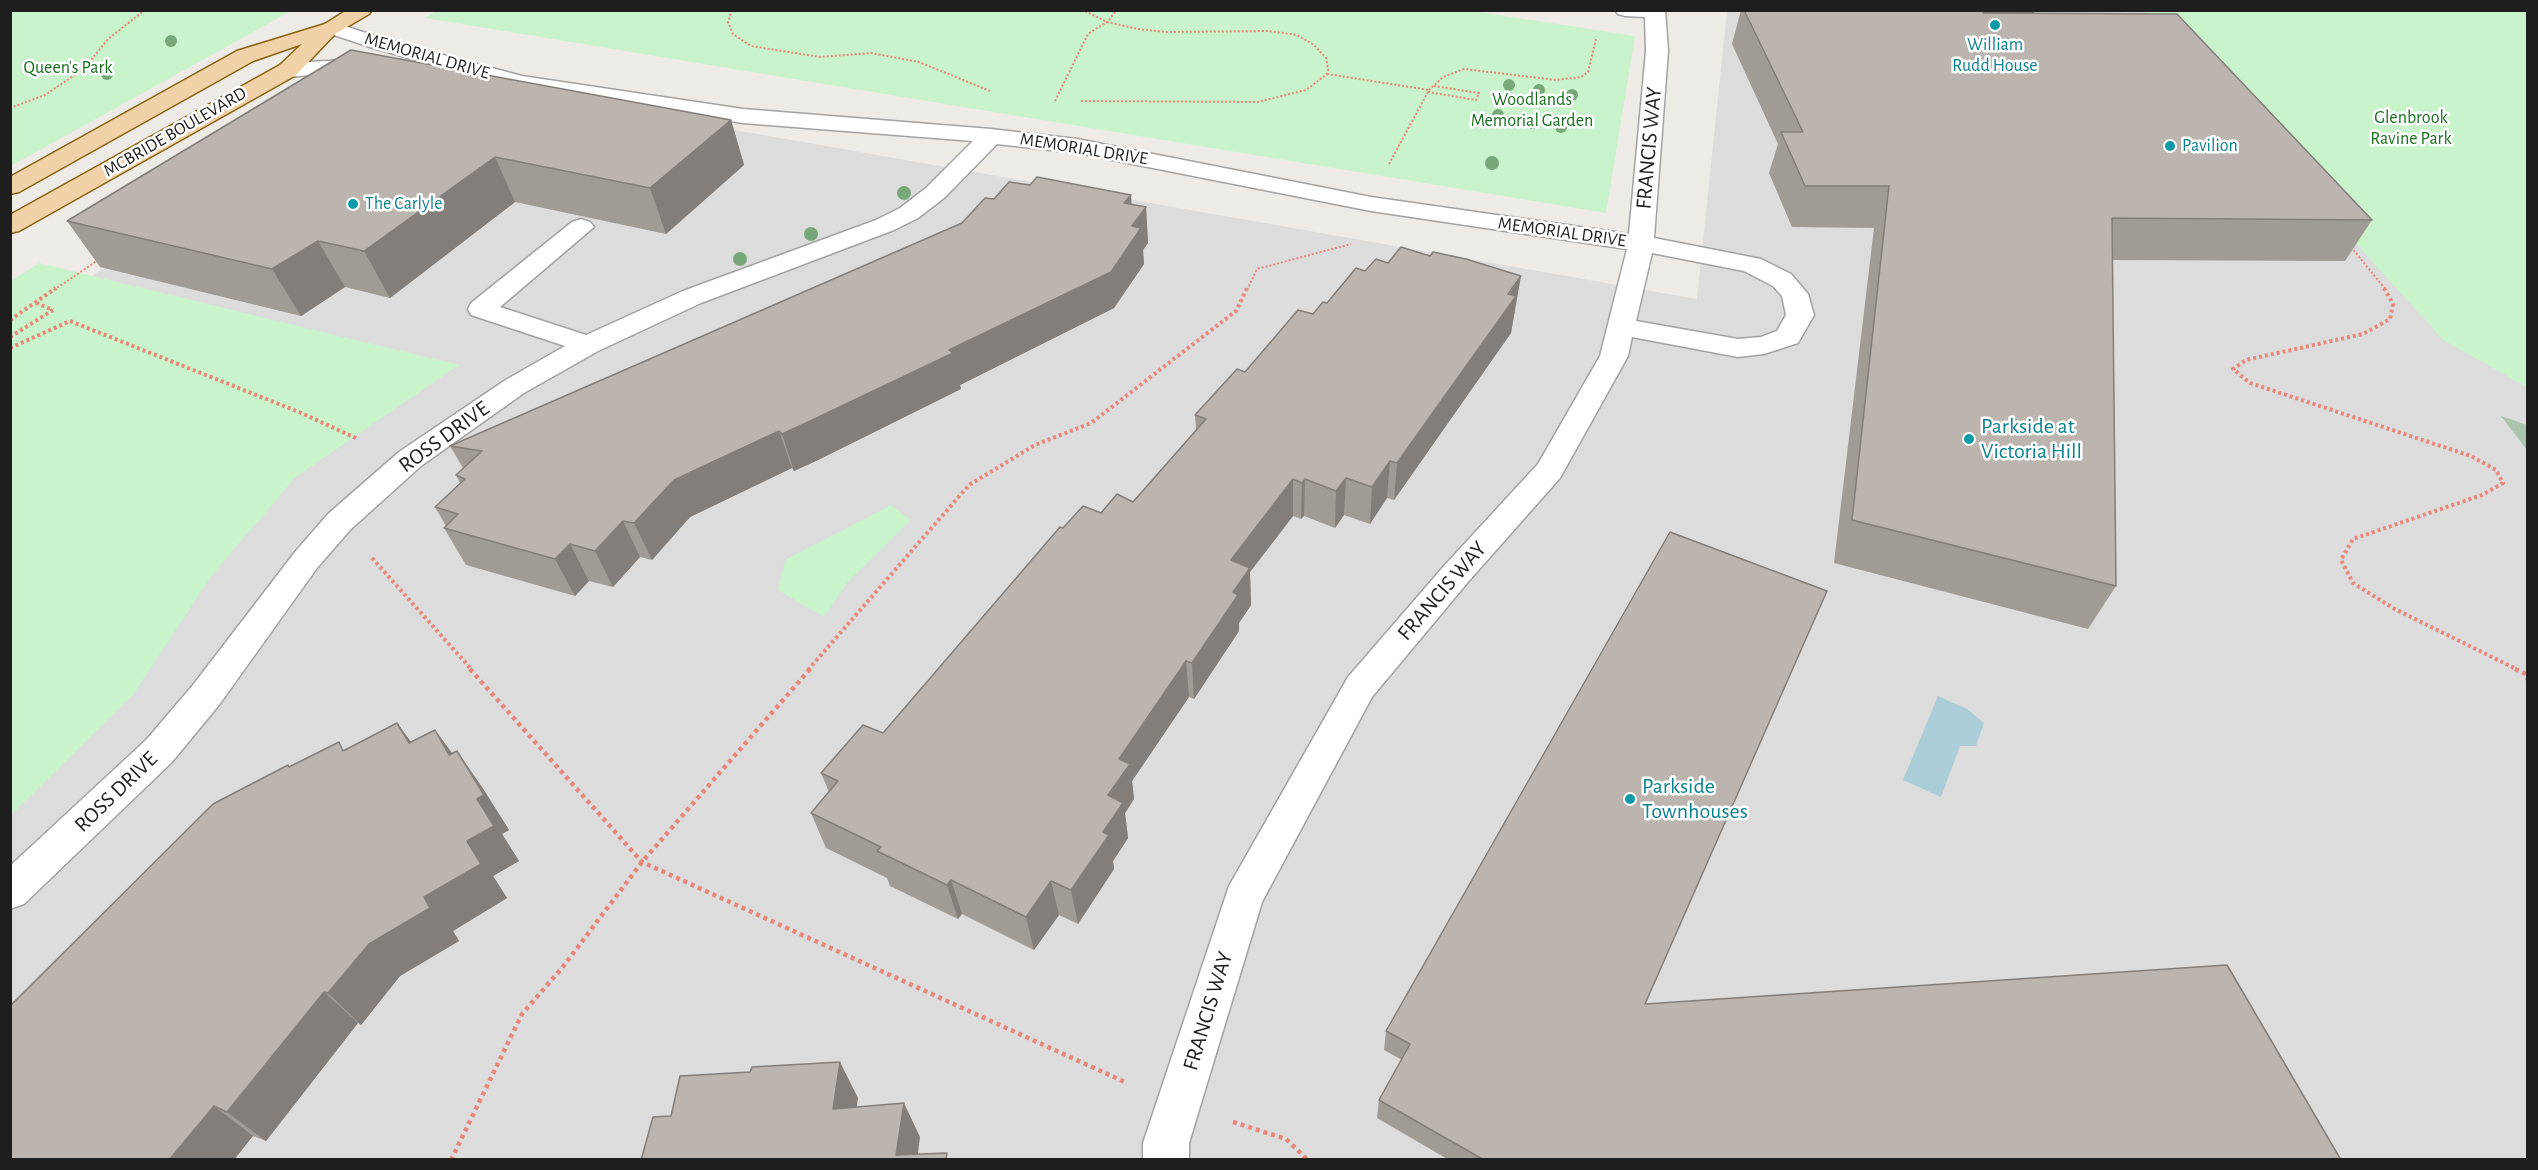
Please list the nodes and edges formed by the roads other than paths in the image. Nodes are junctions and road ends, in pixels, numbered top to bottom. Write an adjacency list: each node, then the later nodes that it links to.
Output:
1 (362, 10): 4 (main road, MCBRIDE BOULEVARD)
2 (1625, 10): 3 (street)
3 (1655, 11): 11 (street, FRANCIS WAY)
4 (332, 28): 5 (main road, MCBRIDE BOULEVARD); 6 (street, MEMORIAL DRIVE); 8 (main road, MCBRIDE BOULEVARD)
5 (288, 70): 6 (street, MEMORIAL DRIVE); 9 (main road, MCBRIDE BOULEVARD)
6 (522, 83): 7 (street, MEMORIAL DRIVE)
7 (991, 136): 11 (street, MEMORIAL DRIVE); 13 (street, ROSS DRIVE)
8 (10, 187)
9 (10, 226)
10 (581, 227): 13 (street)
11 (1641, 243): 12 (street, FRANCIS WAY); 12 (street, MEMORIAL DRIVE)
12 (1621, 327): 15 (street, FRANCIS WAY)
13 (588, 345): 14 (street, ROSS DRIVE)
14 (10, 892)
15 (1166, 1160)

